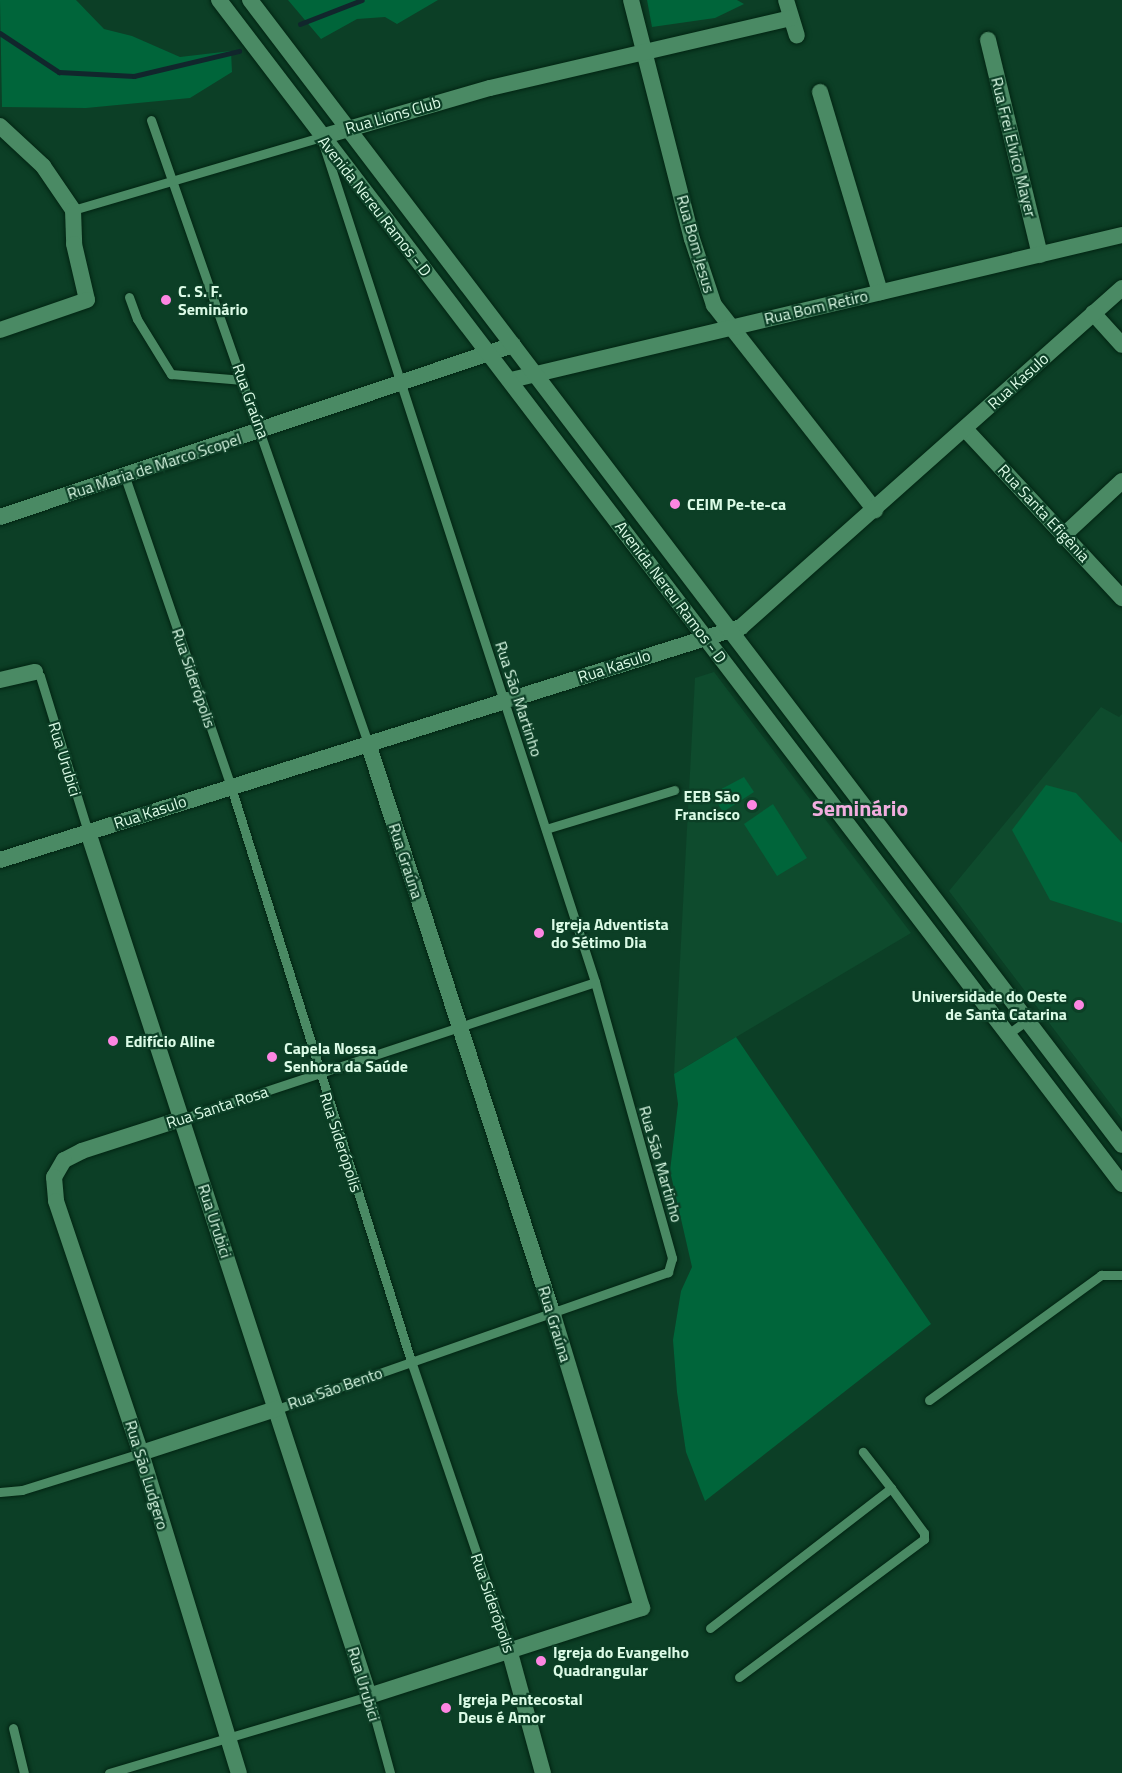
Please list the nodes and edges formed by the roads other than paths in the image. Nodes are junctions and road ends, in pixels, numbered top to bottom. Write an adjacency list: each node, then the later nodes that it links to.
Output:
1 (219, 0): 13 (street, Avenida Nereu Ramos - D)
2 (250, 0): 12 (street, Avenida Nereu Ramos - D)
3 (631, 0): 8 (street, Rua Bom Jesus)
4 (786, 0): 5 (street)
5 (790, 18): 6 (street); 8 (street, Rua Lions Club)
6 (798, 35)
7 (988, 40): 17 (street, Rua Frei Elvico Mayer)
8 (645, 52): 12 (street, Rua Lions Club); 22 (street, Rua Bom Jesus)
9 (820, 92): 19 (street)
10 (151, 120): 14 (lane, Rua Graúna)
11 (0, 126): 15 (street)
12 (347, 128): 13 (street, Rua Lions Club); 24 (street, Avenida Nereu Ramos - D)
13 (321, 137): 14 (lane, Rua Lions Club); 26 (street, Avenida Nereu Ramos - D); 30 (lane, Rua São Martinho)
14 (171, 181): 15 (lane, Rua Lions Club); 28 (lane, Rua Graúna)
15 (73, 210): 23 (street)
16 (1122, 235): 17 (street, Rua Bom Retiro)
17 (1040, 255): 19 (street, Rua Bom Retiro)
18 (1122, 288): 21 (street, Rua Kasulo)
19 (880, 292): 22 (street, Rua Bom Retiro)
20 (129, 297): 28 (lane)
21 (1094, 313): 25 (street); 31 (street, Rua Kasulo)
22 (732, 327): 27 (street, Rua Bom Retiro); 35 (street, Rua Bom Jesus)
23 (0, 330)
24 (513, 345): 26 (street, Rua Maria de Marco Scopel); 27 (street, Avenida Nereu Ramos - D)
25 (1122, 345)
26 (490, 353): 29 (street, Avenida Nereu Ramos - D); 30 (street, Rua Maria de Marco Scopel)
27 (535, 374): 29 (street, Rua Bom Retiro); 39 (street, Avenida Nereu Ramos - D)
28 (243, 380): 32 (lane, Rua Graúna)
29 (511, 380): 40 (street, Avenida Nereu Ramos - D)
30 (402, 385): 32 (street, Rua Maria de Marco Scopel); 43 (lane, Rua São Martinho)
31 (965, 429): 35 (street, Rua Kasulo); 37 (street, Rua Santa Efigênia)
32 (262, 430): 33 (street, Rua Maria de Marco Scopel); 44 (lane, Rua Graúna)
33 (125, 477): 36 (street, Rua Maria de Marco Scopel); 45 (lane, Rua Siderópolis)
34 (1122, 481): 37 (street)
35 (875, 510): 39 (street, Rua Kasulo)
36 (0, 518)
37 (1065, 534): 38 (street, Rua Santa Efigênia)
38 (1122, 598)
39 (731, 632): 40 (street, Rua Kasulo); 51 (street, Avenida Nereu Ramos - D)
40 (705, 638): 43 (street, Rua Kasulo); 53 (street, Avenida Nereu Ramos - D)
41 (35, 672): 42 (street); 48 (lane, Rua Urubici)
42 (0, 680)
43 (504, 701): 44 (street, Rua Kasulo); 47 (lane, Rua São Martinho)
44 (368, 743): 45 (street, Rua Kasulo); 52 (street, Rua Graúna)
45 (231, 787): 48 (street, Rua Kasulo); 54 (lane, Rua Siderópolis)
46 (674, 790): 47 (lane)
47 (546, 829): 50 (lane, Rua São Martinho)
48 (88, 832): 49 (street, Rua Kasulo); 55 (street, Rua Urubici)
49 (0, 860)
50 (595, 982): 52 (lane, Rua Santa Rosa); 61 (lane, Rua São Martinho)
51 (1027, 1020): 53 (lane); 56 (street, Avenida Nereu Ramos - D)
52 (460, 1026): 54 (lane, Rua Santa Rosa); 63 (street, Rua Graúna)
53 (1008, 1034): 58 (street, Avenida Nereu Ramos - D)
54 (319, 1073): 55 (lane, Rua Santa Rosa); 64 (lane, Rua Siderópolis)
55 (181, 1119): 59 (street, Rua Santa Rosa); 66 (street, Rua Urubici)
56 (1111, 1131): 57 (street, Avenida Nereu Ramos - D); 58 (street)
57 (1122, 1145)
58 (1093, 1146): 60 (street, Avenida Nereu Ramos - D)
59 (54, 1177): 68 (street, Rua São Ludgero)
60 (1122, 1184)
61 (668, 1272): 63 (lane, Rua São Bento)
62 (1122, 1275): 65 (lane)
63 (552, 1315): 64 (lane, Rua São Bento); 72 (street, Rua Graúna)
64 (411, 1361): 66 (lane, Rua São Bento); 72 (lane, Rua Siderópolis)
65 (929, 1400)
66 (276, 1409): 68 (street, Rua São Bento); 74 (street, Rua Urubici)
67 (863, 1452): 69 (lane)
68 (141, 1453): 70 (lane, Rua São Bento); 76 (street, Rua São Ludgero)
69 (891, 1488): 71 (lane); 73 (lane)
70 (0, 1492)
71 (710, 1628)
72 (509, 1648): 74 (street); 81 (street, Rua Siderópolis)
73 (739, 1677)
74 (369, 1696): 76 (lane); 80 (lane, Rua Urubici)
75 (13, 1728): 77 (lane)
76 (228, 1739): 78 (lane); 79 (street, Rua São Ludgero)
77 (24, 1773)
78 (109, 1773)
79 (239, 1773)
80 (390, 1773)
81 (543, 1773)

